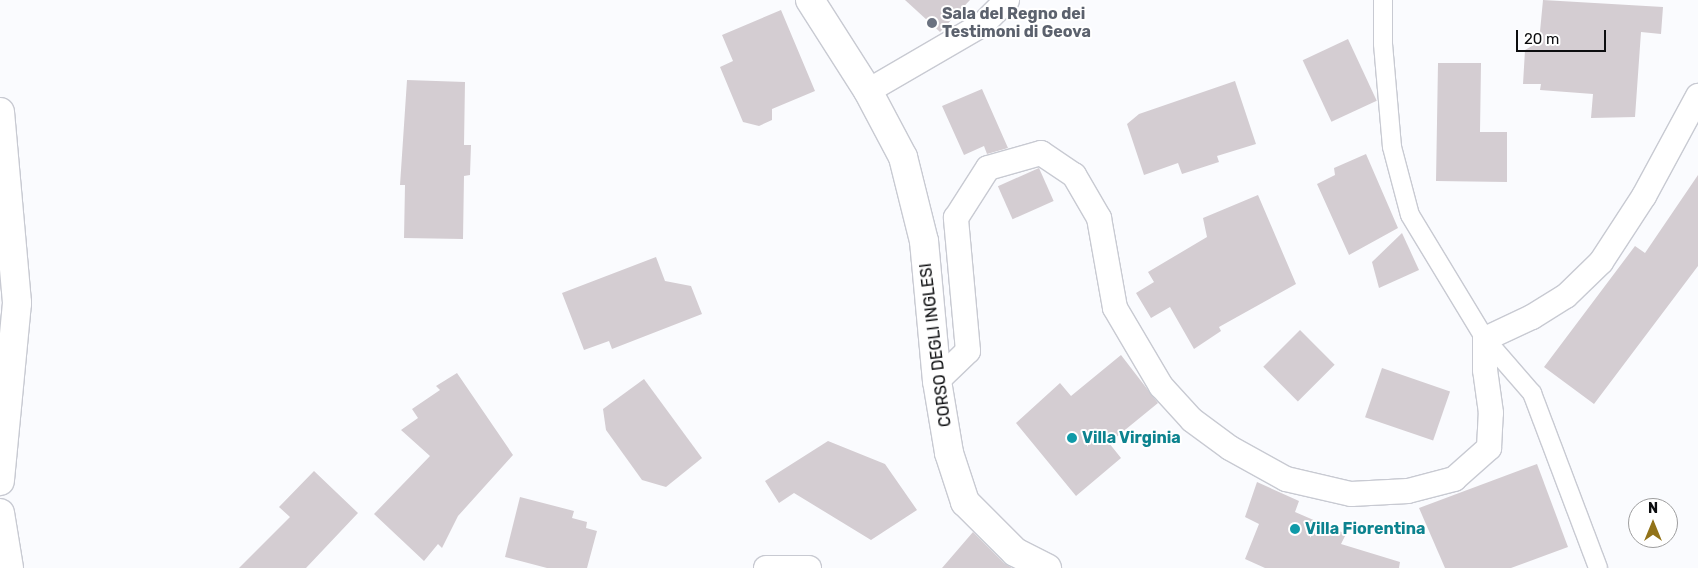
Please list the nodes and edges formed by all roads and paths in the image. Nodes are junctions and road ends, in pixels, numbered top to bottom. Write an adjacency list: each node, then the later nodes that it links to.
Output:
1 (810, 0): 4 (main road, CORSO DEGLI INGLESI)
2 (1007, 0): 4 (street)
3 (1382, 0): 8 (street)
4 (868, 90): 9 (main road, CORSO DEGLI INGLESI)
5 (1698, 96): 8 (street)
6 (1, 130): 7 (main road)
7 (3, 165): 10 (main road)
8 (1485, 339): 9 (street); 16 (street)
9 (937, 381): 15 (main road, CORSO DEGLI INGLESI)
10 (0, 481)
11 (0, 513): 12 (main road)
12 (9, 568)
13 (766, 568): 14 (street)
14 (809, 568)
15 (1047, 568)
16 (1598, 568)

